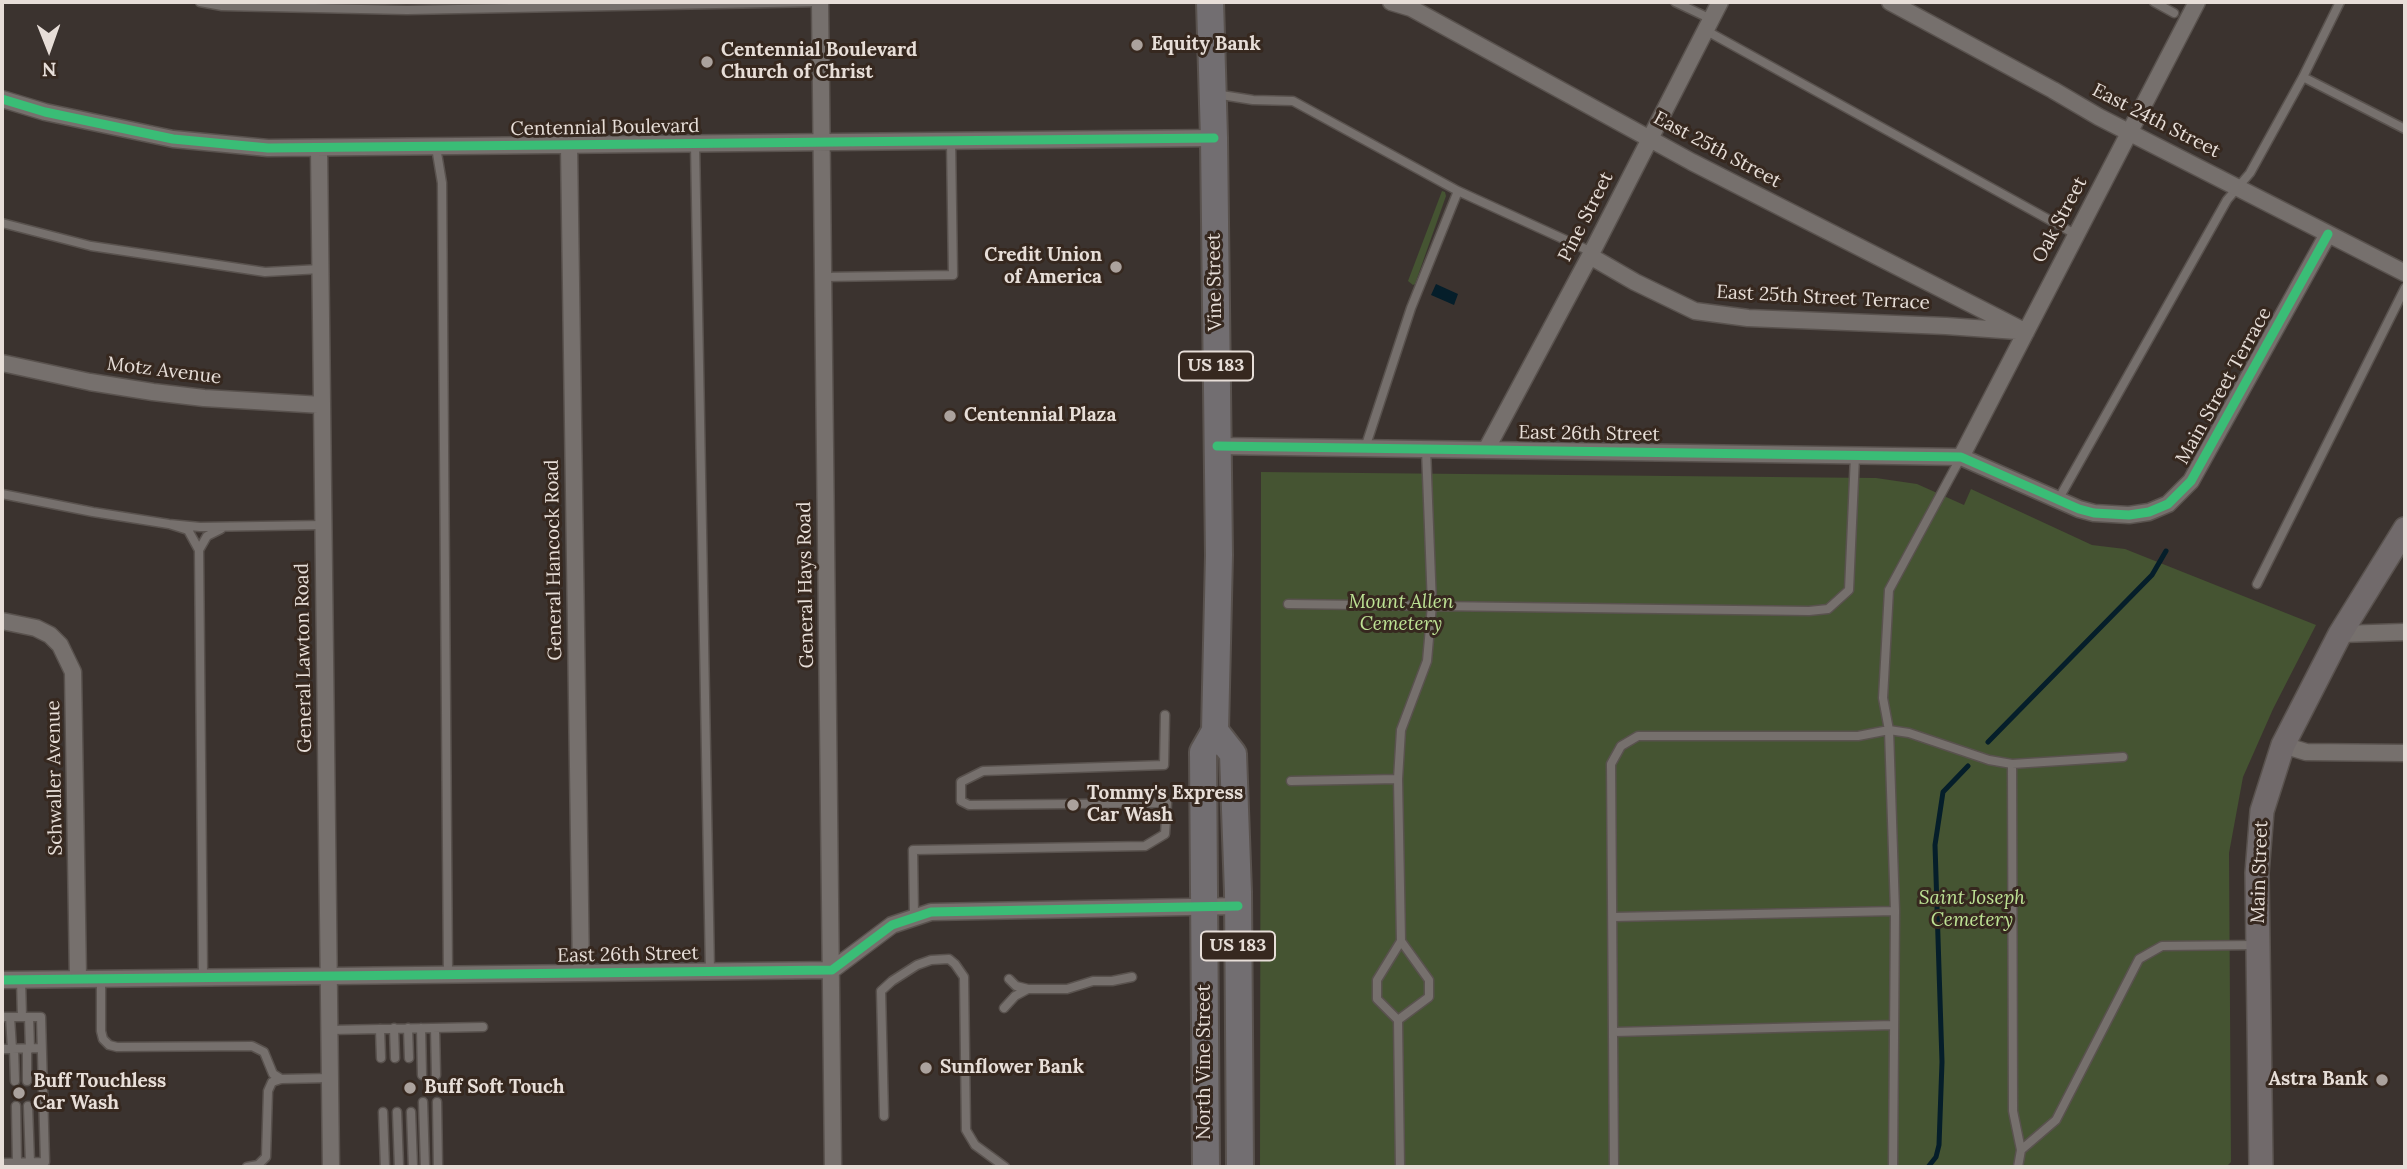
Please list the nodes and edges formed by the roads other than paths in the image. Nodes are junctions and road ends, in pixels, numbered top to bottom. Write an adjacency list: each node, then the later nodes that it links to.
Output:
1 (200, 2): 2 (lane)
2 (820, 2): 21 (street, General Hays Road)
3 (1210, 2): 14 (main road, Vine Street / US 183)
4 (1391, 2): 19 (street, East 25th Street)
5 (1675, 2): 12 (lane)
6 (1720, 2): 12 (street, Pine Street)
7 (1890, 2): 17 (street, East 24th Street)
8 (2154, 2): 11 (lane)
9 (2197, 2): 17 (street, Oak Street)
10 (2340, 2): 13 (lane)
11 (2174, 13)
12 (1708, 24): 19 (street, Pine Street); 29 (lane)
13 (2303, 77): 16 (lane); 26 (lane)
14 (1212, 93): 18 (main road, Vine Street / US 183); 27 (lane)
15 (2, 99): 25 (street, Centennial Boulevard)
16 (2405, 129)
17 (2130, 132): 26 (street, East 24th Street); 29 (street, Oak Street)
18 (1214, 138): 20 (street, Centennial Boulevard); 39 (main road, Vine Street / US 183)
19 (1649, 138): 31 (street, Pine Street); 36 (street, East 25th Street)
20 (951, 141): 21 (street, Centennial Boulevard); 34 (lane)
21 (822, 143): 22 (street, Centennial Boulevard); 34 (street, General Hays Road)
22 (695, 144): 23 (street, Centennial Boulevard); 75 (lane)
23 (569, 146): 24 (street, Centennial Boulevard); 76 (street, General Hancock Road)
24 (436, 147): 25 (street, Centennial Boulevard); 77 (lane)
25 (319, 149): 32 (street, General Lawton Road)
26 (2239, 187): 30 (street, East 24th Street); 46 (lane)
27 (1458, 191): 31 (lane); 40 (lane)
28 (2, 223): 32 (lane)
29 (2075, 234): 36 (street, Oak Street)
30 (2328, 234): 33 (street, East 24th Street); 46 (street, Main Street Terrace)
31 (1591, 254): 36 (street, East 25th Street Terrace); 42 (street, Pine Street)
32 (321, 268): 38 (street, General Lawton Road)
33 (2405, 273)
34 (824, 277): 74 (street, General Hays Road)
35 (2405, 289): 52 (lane)
36 (2026, 332): 44 (street, Oak Street)
37 (2, 363): 38 (street, Motz Avenue)
38 (322, 405): 48 (street, General Lawton Road)
39 (1217, 446): 40 (street, East 26th Street); 60 (main road, Vine Street / US 183)
40 (1365, 448): 41 (street, East 26th Street)
41 (1426, 449): 42 (street, East 26th Street); 54 (lane)
42 (1486, 450): 43 (street, East 26th Street)
43 (1855, 456): 44 (street, East 26th Street); 54 (lane)
44 (1961, 457): 46 (street, Main Street Terrace); 59 (lane)
45 (2, 494): 47 (lane)
46 (2058, 500)
47 (169, 524): 49 (lane); 51 (lane)
48 (324, 525): 49 (lane); 78 (street, General Lawton Road)
49 (235, 526): 51 (lane)
50 (2405, 529): 57 (street, Main Street)
51 (199, 550): 80 (lane)
52 (2257, 584)
53 (1288, 604): 54 (lane)
54 (1432, 605): 65 (lane)
55 (2, 621): 81 (street, Schwaller Avenue)
56 (2405, 632): 57 (street)
57 (2340, 634): 61 (street, Main Street)
58 (1165, 715): 70 (lane)
59 (1889, 730): 64 (lane); 69 (lane); 71 (lane)
60 (1215, 731): 67 (main road, North Vine Street / US 183); 68 (main road, North Vine Street / US 183)
61 (2283, 745): 62 (street); 73 (street, Main Street)
62 (2405, 753)
63 (2123, 757): 64 (lane)
64 (2012, 764): 121 (lane)
65 (1398, 779): 66 (lane); 72 (lane)
66 (1291, 781)
67 (1204, 906): 68 (street); 70 (street); 134 (main road, North Vine Street / US 183)
68 (1238, 906): 135 (main road, North Vine Street / US 183)
69 (1895, 912): 71 (lane); 91 (lane)
70 (914, 916): 74 (street)
71 (1614, 917): 99 (lane)
72 (1401, 941): 90 (lane); 90 (lane)
73 (2258, 945): 121 (lane); 140 (street, Main Street)
74 (832, 970): 75 (street, East 26th Street); 132 (street, General Hays Road)
75 (710, 972): 76 (street, East 26th Street)
76 (581, 973): 77 (street, East 26th Street)
77 (448, 975): 78 (street, East 26th Street)
78 (329, 976): 80 (street, East 26th Street); 98 (street, General Lawton Road)
79 (1132, 977): 86 (lane)
80 (203, 978): 82 (street, East 26th Street)
81 (78, 979): 82 (street, East 26th Street); 85 (street, East 26th Street)
82 (101, 979): 110 (lane)
83 (1009, 979): 86 (lane)
84 (2, 980): 85 (street, East 26th Street)
85 (21, 980): 89 (lane)
86 (1028, 989): 87 (lane)
87 (1004, 1008)
88 (6, 1017): 89 (lane); 102 (lane)
89 (26, 1017): 100 (lane); 103 (lane)
90 (1398, 1020): 136 (lane)
91 (1894, 1025): 99 (lane); 138 (lane)
92 (483, 1027): 96 (lane)
93 (394, 1028): 94 (lane); 97 (lane); 105 (lane)
94 (408, 1028): 95 (lane); 106 (lane)
95 (421, 1028): 96 (lane); 107 (lane)
96 (435, 1028): 108 (lane)
97 (380, 1029): 98 (lane); 104 (lane)
98 (330, 1030): 109 (street, General Lawton Road)
99 (1614, 1032): 137 (lane)
100 (41, 1048): 103 (lane); 124 (lane)
101 (2, 1049): 102 (lane)
102 (13, 1049): 103 (lane); 112 (lane)
103 (28, 1049): 111 (lane)
104 (382, 1058)
105 (395, 1058)
106 (409, 1058)
107 (422, 1075)
108 (436, 1075)
109 (330, 1078): 110 (lane); 126 (street, General Lawton Road)
110 (281, 1079): 125 (lane)
111 (27, 1081)
112 (15, 1082)
113 (423, 1101): 130 (lane)
114 (437, 1102): 131 (lane)
115 (16, 1106): 123 (lane)
116 (28, 1106): 124 (lane)
117 (383, 1112): 127 (lane)
118 (397, 1112): 128 (lane)
119 (411, 1112): 129 (lane)
120 (884, 1116): 133 (lane)
121 (2021, 1150): 139 (lane)
122 (2, 1163): 123 (lane)
123 (17, 1163): 124 (lane)
124 (30, 1163)
125 (247, 1167)
126 (331, 1167)
127 (385, 1167)
128 (399, 1167)
129 (413, 1167)
130 (425, 1167)
131 (438, 1167)
132 (833, 1167)
133 (1005, 1167)
134 (1206, 1167)
135 (1240, 1167)
136 (1400, 1167)
137 (1614, 1167)
138 (1893, 1167)
139 (2018, 1167)
140 (2261, 1167)

